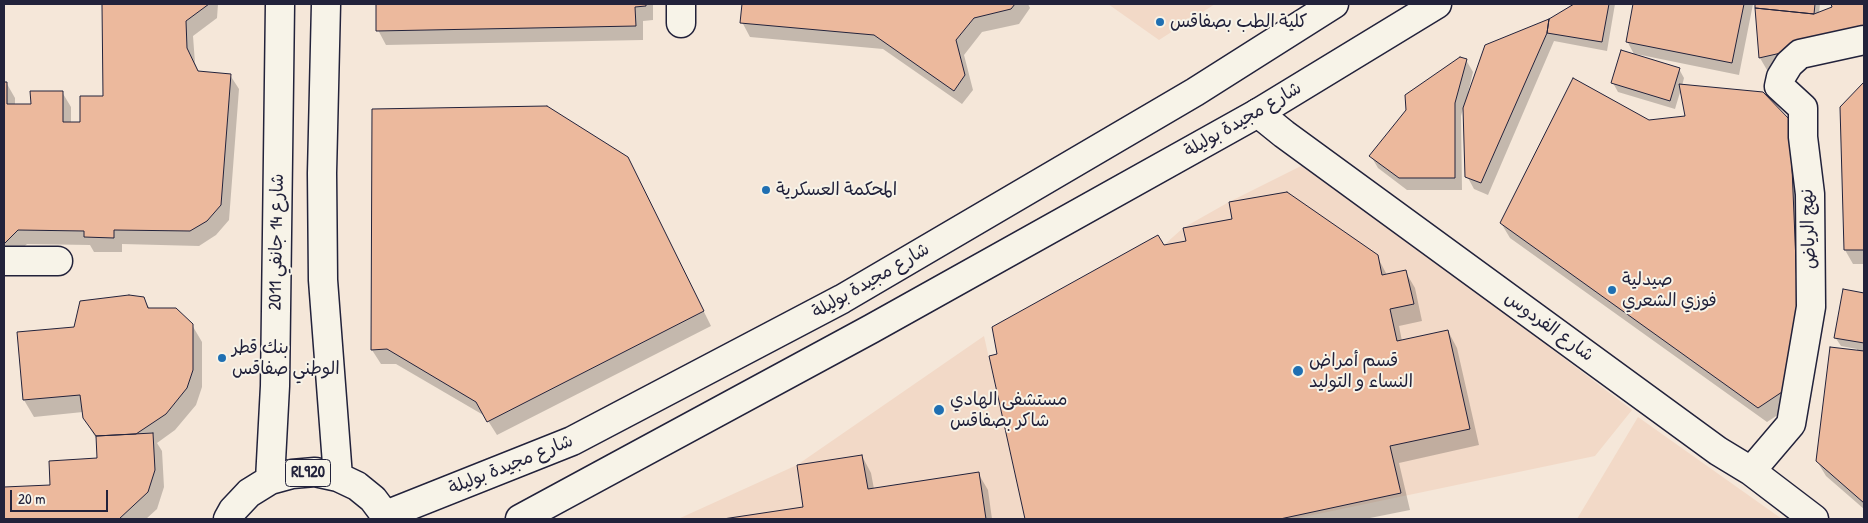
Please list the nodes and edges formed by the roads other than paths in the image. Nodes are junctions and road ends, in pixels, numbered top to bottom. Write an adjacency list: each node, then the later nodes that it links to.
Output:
1 (280, 4): 11 (main road, شارع 14 جانفي 2011)
2 (326, 4): 10 (main road)
3 (1334, 4): 12 (main road, شارع مجيدة بوليلة)
4 (1437, 4): 6 (main road, شارع مجيدة بوليلة)
5 (1864, 40): 9 (main road, نهج الرياض)
6 (1258, 112): 9 (main road, شارع الفردوس); 14 (main road, شارع مجيدة بوليلة)
7 (4, 261): 8 (main road)
8 (58, 262)
9 (1751, 471): 15 (main road, شارع الفردوس)
10 (338, 477): 11 (main road, RL920); 12 (main road, RL920)
11 (270, 480): 13 (main road, RL920)
12 (387, 517)
13 (228, 519)
14 (520, 519)
15 (1814, 519)

